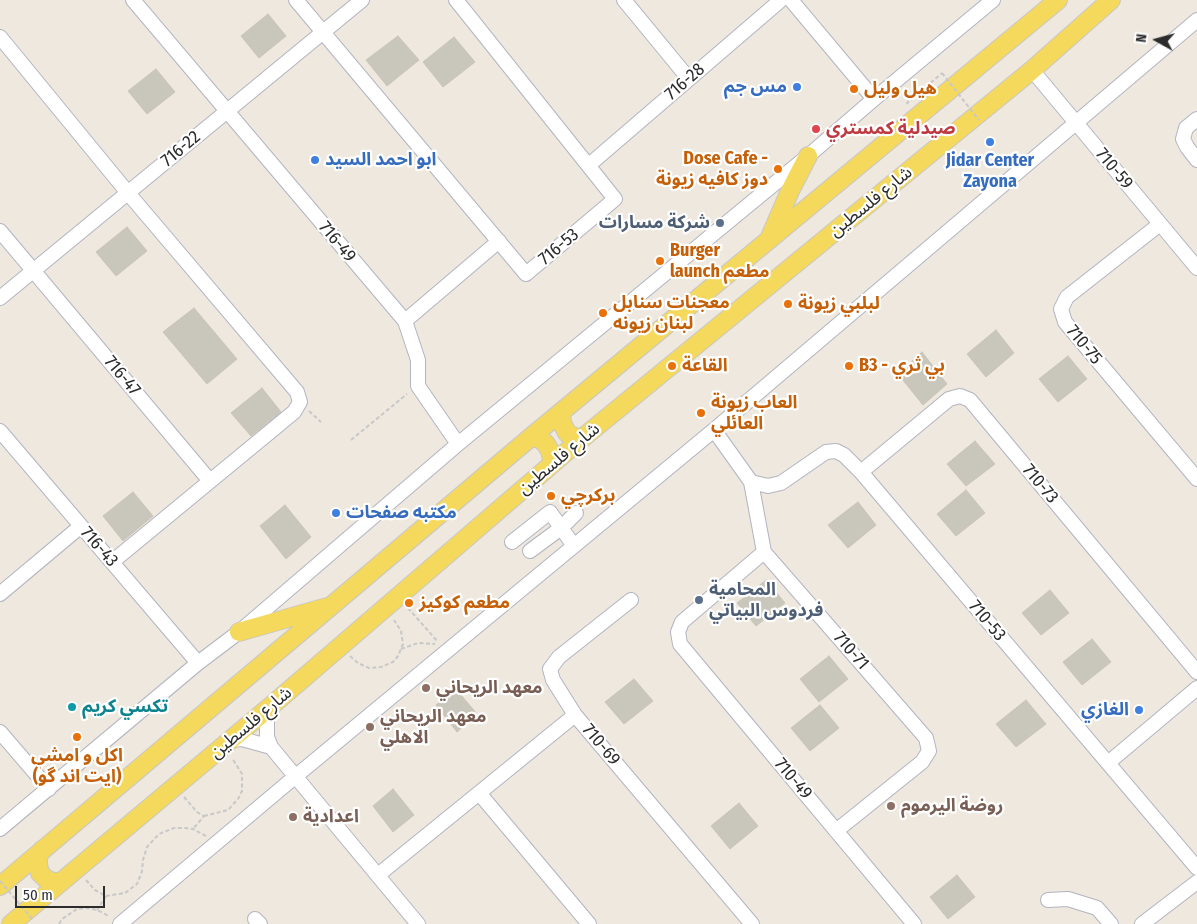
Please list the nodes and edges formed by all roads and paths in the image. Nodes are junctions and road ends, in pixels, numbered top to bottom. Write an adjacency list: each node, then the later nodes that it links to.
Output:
1 (132, 0): 18 (street, 716-49)
2 (296, 0): 12 (street, 716-53)
3 (362, 0): 12 (street, 716-22)
4 (456, 0): 24 (street, 716-53)
5 (624, 0): 16 (street)
6 (781, 0): 16 (street, 716-28)
7 (790, 0): 17 (street)
8 (993, 0): 17 (street)
9 (1058, 0): 28 (main road, شارع فلسطين)
10 (1111, 0): 14 (main road, شارع فلسطين)
11 (1197, 20): 21 (street)
12 (323, 32): 18 (street, 716-22); 29 (street, 716-53)
13 (0, 37): 25 (street)
14 (1032, 70): 21 (street, 710-59); 42 (main road, شارع فلسطين)
15 (942, 72): 20 (path, bridge)
16 (689, 79): 24 (street, 716-28)
17 (874, 99): 22 (street)
18 (227, 111): 25 (street, 716-22); 33 (street, 716-49)
19 (1197, 119): 23 (street)
20 (979, 120)
21 (1075, 122): 26 (street, 710-59); 38 (street)
22 (808, 156): 28 (main road); 43 (street)
23 (1197, 160)
24 (589, 165): 29 (street, 716-53)
25 (128, 193): 31 (street, 716-22); 35 (street)
26 (1160, 224): 30 (street, 710-59); 46 (street, 710-75)
27 (0, 231): 31 (street, 716-47)
28 (769, 240): 36 (main road, شارع فلسطين)
29 (499, 241): 33 (street)
30 (1197, 268)
31 (34, 271): 32 (street, 716-22); 47 (street, 716-47)
32 (0, 298)
33 (405, 322): 34 (street, 716-49)
34 (418, 386): 41 (path); 43 (street)
35 (300, 402): 37 (path); 47 (street)
36 (561, 413): 40 (main road, شارع فلسطين); 42 (main road)
37 (321, 422)
38 (714, 430): 48 (street); 53 (street)
39 (0, 431): 50 (street, 716-43)
40 (531, 437): 44 (main road); 60 (main road, شارع فلسطين)
41 (351, 440)
42 (580, 440): 44 (main road, شارع فلسطين)
43 (458, 444): 62 (street)
44 (553, 463): 58 (main road, شارع فلسطين)
45 (861, 472): 48 (street, 710-53); 66 (street, 710-73); 73 (street, 710-53)
46 (1197, 479)
47 (210, 481): 56 (street)
48 (751, 482): 55 (street)
49 (576, 513): 51 (street)
50 (81, 526): 56 (street, 716-43); 57 (street)
51 (561, 528): 52 (street); 53 (street); 54 (street)
52 (512, 542)
53 (574, 546): 74 (street)
54 (530, 551)
55 (764, 552): 81 (street, 710-49); 81 (street, 710-71)
56 (112, 562): 65 (street, 716-43)
57 (0, 594)
58 (398, 597): 61 (main road, شارع فلسطين); 64 (path)
59 (630, 600): 69 (street)
60 (334, 604): 62 (main road); 83 (main road, شارع فلسطين)
61 (384, 609): 63 (main road, شارع فلسطين); 64 (path)
62 (239, 632): 65 (street)
63 (341, 646): 64 (path); 68 (main road, شارع فلسطين)
64 (401, 649)
65 (198, 663): 76 (street)
66 (1197, 672)
67 (1197, 688): 73 (street)
68 (271, 706): 71 (main road, شارع فلسطين); 72 (street)
69 (575, 715): 77 (street, 710-69); 100 (street, 710-69)
70 (0, 732): 76 (street)
71 (227, 743): 72 (street); 75 (main road, شارع فلسطين); 78 (path)
72 (272, 747): 74 (street)
73 (1108, 763): 84 (street, 710-53)
74 (296, 776): 82 (street); 86 (street)
75 (175, 786): 78 (path); 85 (main road, شارع فلسطين)
76 (48, 789): 79 (street)
77 (479, 793): 86 (street, 710-69); 99 (street)
78 (204, 816): 80 (path)
79 (0, 829)
80 (193, 829): 82 (path); 91 (path)
81 (836, 831): 101 (street, 710-49)
82 (214, 845): 95 (street)
83 (42, 850): 88 (main road); 90 (main road, شارع فلسطين)
84 (1197, 868)
85 (76, 869): 88 (main road, شارع فلسطين); 91 (path)
86 (378, 875): 98 (street)
87 (0, 881): 94 (path, bridge)
88 (61, 882): 96 (main road, شارع فلسطين)
89 (1197, 882): 103 (street)
90 (0, 886)
91 (106, 896): 93 (path)
92 (1048, 900): 102 (street)
93 (97, 910): 95 (path); 97 (path)
94 (33, 920)
95 (115, 920)
96 (11, 924)
97 (59, 924)
98 (418, 924)
99 (589, 924)
100 (752, 924)
101 (914, 924)
102 (1111, 924)
103 (1142, 924)

